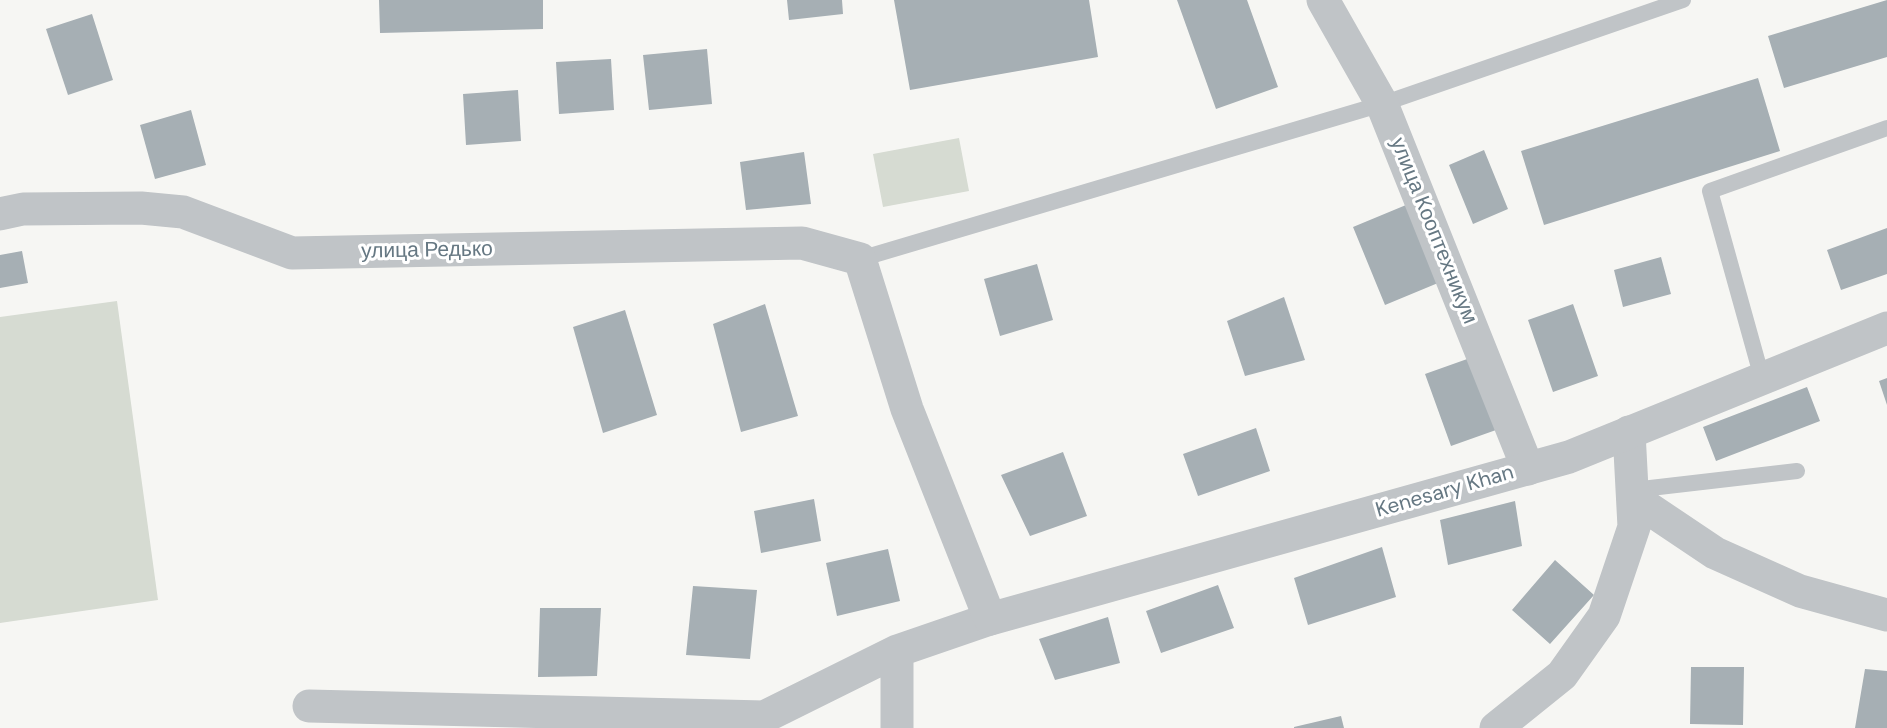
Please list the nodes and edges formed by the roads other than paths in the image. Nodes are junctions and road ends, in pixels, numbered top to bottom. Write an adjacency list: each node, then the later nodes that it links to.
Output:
1 (1323, 0): 3 (street, улица Кооптехникум)
2 (1683, 0): 3 (lane)
3 (1382, 104): 6 (lane); 10 (street, улица Кооптехникум)
4 (1887, 128): 8 (lane)
5 (0, 214): 6 (street, улица Редько)
6 (860, 259): 14 (street)
7 (1887, 328): 8 (street, Kenesary Khan)
8 (1762, 378): 9 (street, Kenesary Khan)
9 (1629, 432): 10 (street, Kenesary Khan); 12 (street)
10 (1528, 469): 14 (street, Kenesary Khan)
11 (1797, 471): 12 (lane)
12 (1633, 494): 13 (street); 18 (street)
13 (1887, 615)
14 (990, 619): 15 (street, Kenesary Khan)
15 (897, 651): 16 (street, Kenesary Khan); 17 (street)
16 (309, 706)
17 (897, 728)
18 (1496, 728)

